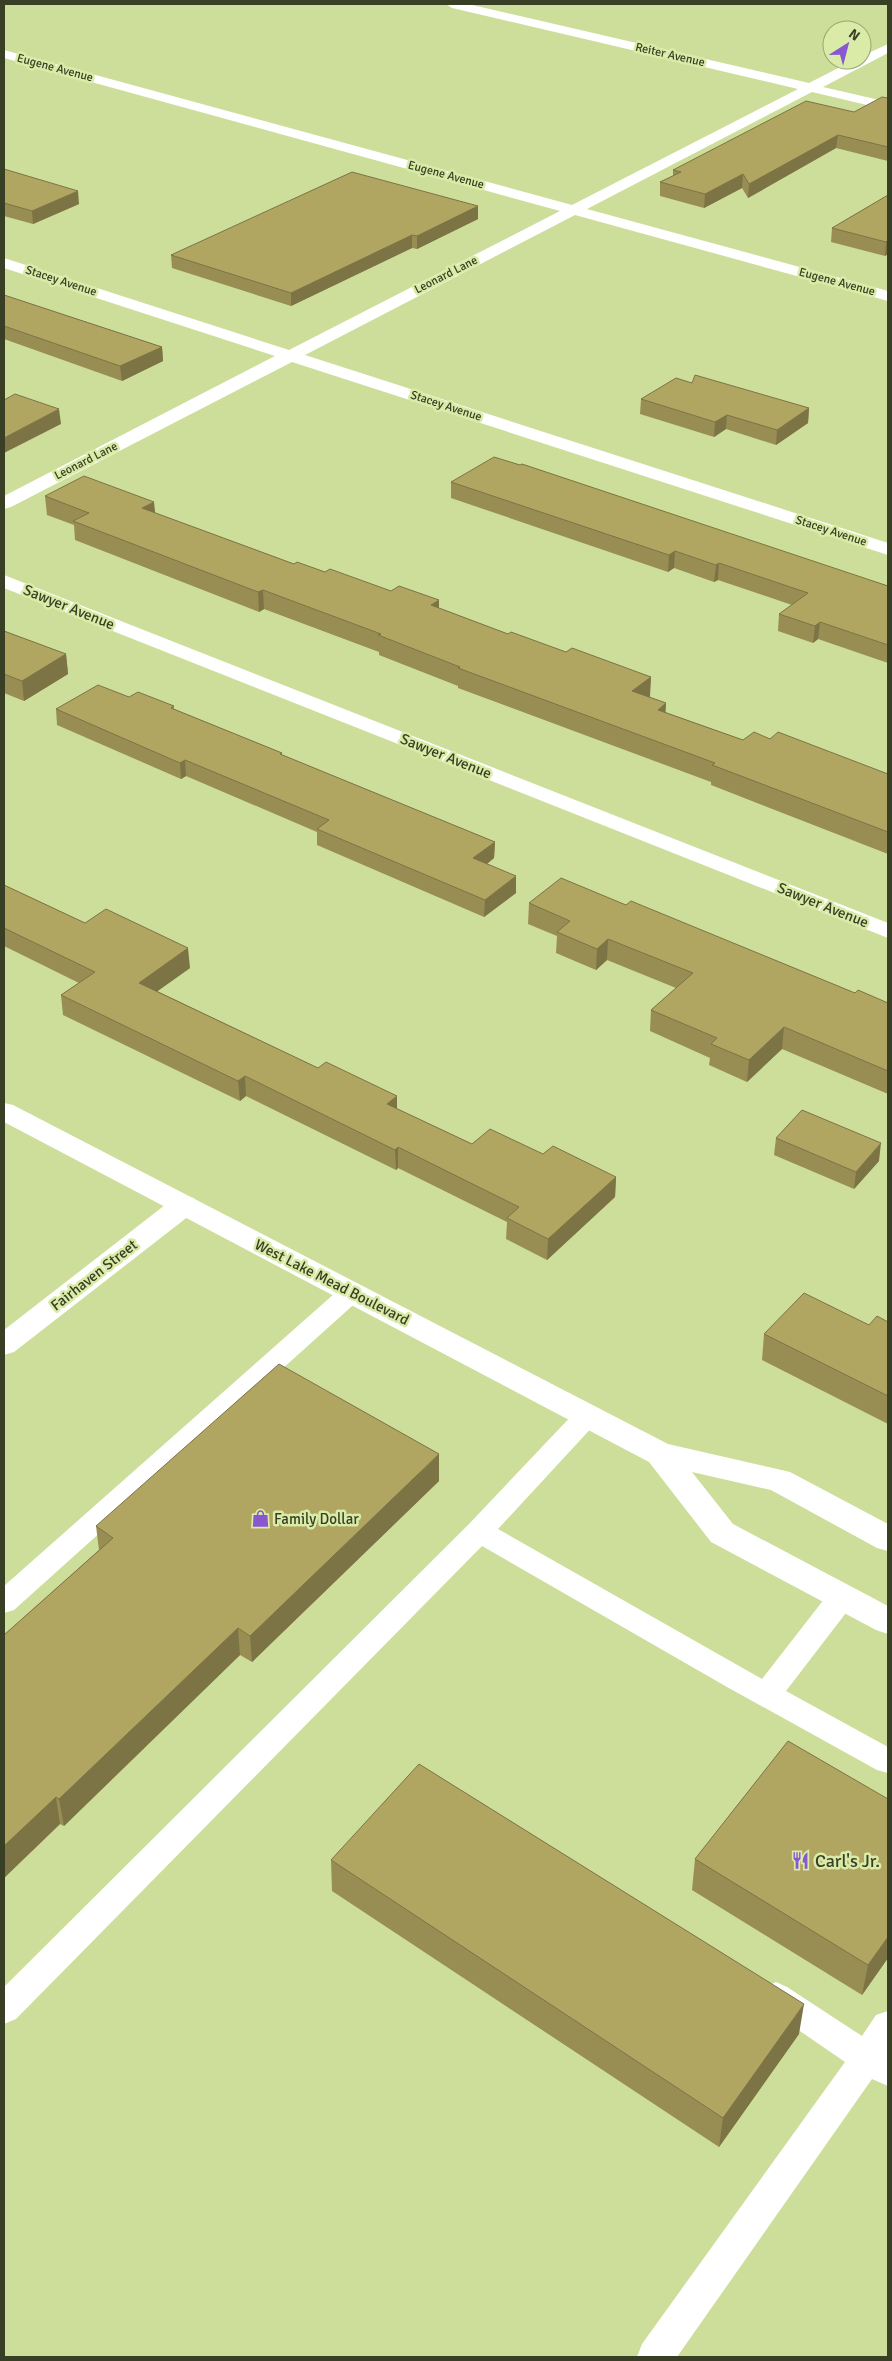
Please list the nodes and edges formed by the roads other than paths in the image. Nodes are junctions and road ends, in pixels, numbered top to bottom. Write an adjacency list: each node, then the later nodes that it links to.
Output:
1 (452, 4): 4 (street, Reiter Avenue)
2 (888, 48): 4 (street, Leonard Lane)
3 (4, 54): 6 (street, Eugene Avenue)
4 (811, 88): 5 (street, Reiter Avenue); 6 (street, Leonard Lane)
5 (888, 106)
6 (574, 210): 8 (street, Eugene Avenue); 9 (street, Leonard Lane)
7 (4, 263): 9 (street, Stacey Avenue)
8 (888, 296)
9 (290, 356): 10 (street, Leonard Lane); 11 (street, Stacey Avenue)
10 (4, 503)
11 (888, 549)
12 (4, 581): 13 (street, Sawyer Avenue)
13 (888, 931)
14 (4, 1111): 15 (street, West Lake Mead Boulevard)
15 (184, 1205): 16 (street, West Lake Mead Boulevard); 17 (street, Fairhaven Street)
16 (352, 1292): 18 (street, West Lake Mead Boulevard); 23 (lane)
17 (4, 1345)
18 (587, 1416): 19 (street, West Lake Mead Boulevard); 20 (lane)
19 (660, 1454): 21 (street, West Lake Mead Boulevard); 22 (street, West Lake Mead Boulevard)
20 (478, 1531): 25 (lane); 28 (lane)
21 (888, 1539)
22 (842, 1597): 24 (street, West Lake Mead Boulevard); 25 (lane)
23 (4, 1602)
24 (888, 1621)
25 (766, 1694): 26 (lane)
26 (888, 1761)
27 (752, 1980): 30 (lane)
28 (4, 2009)
29 (888, 2026): 30 (lane)
30 (878, 2065): 31 (lane)
31 (655, 2357)

